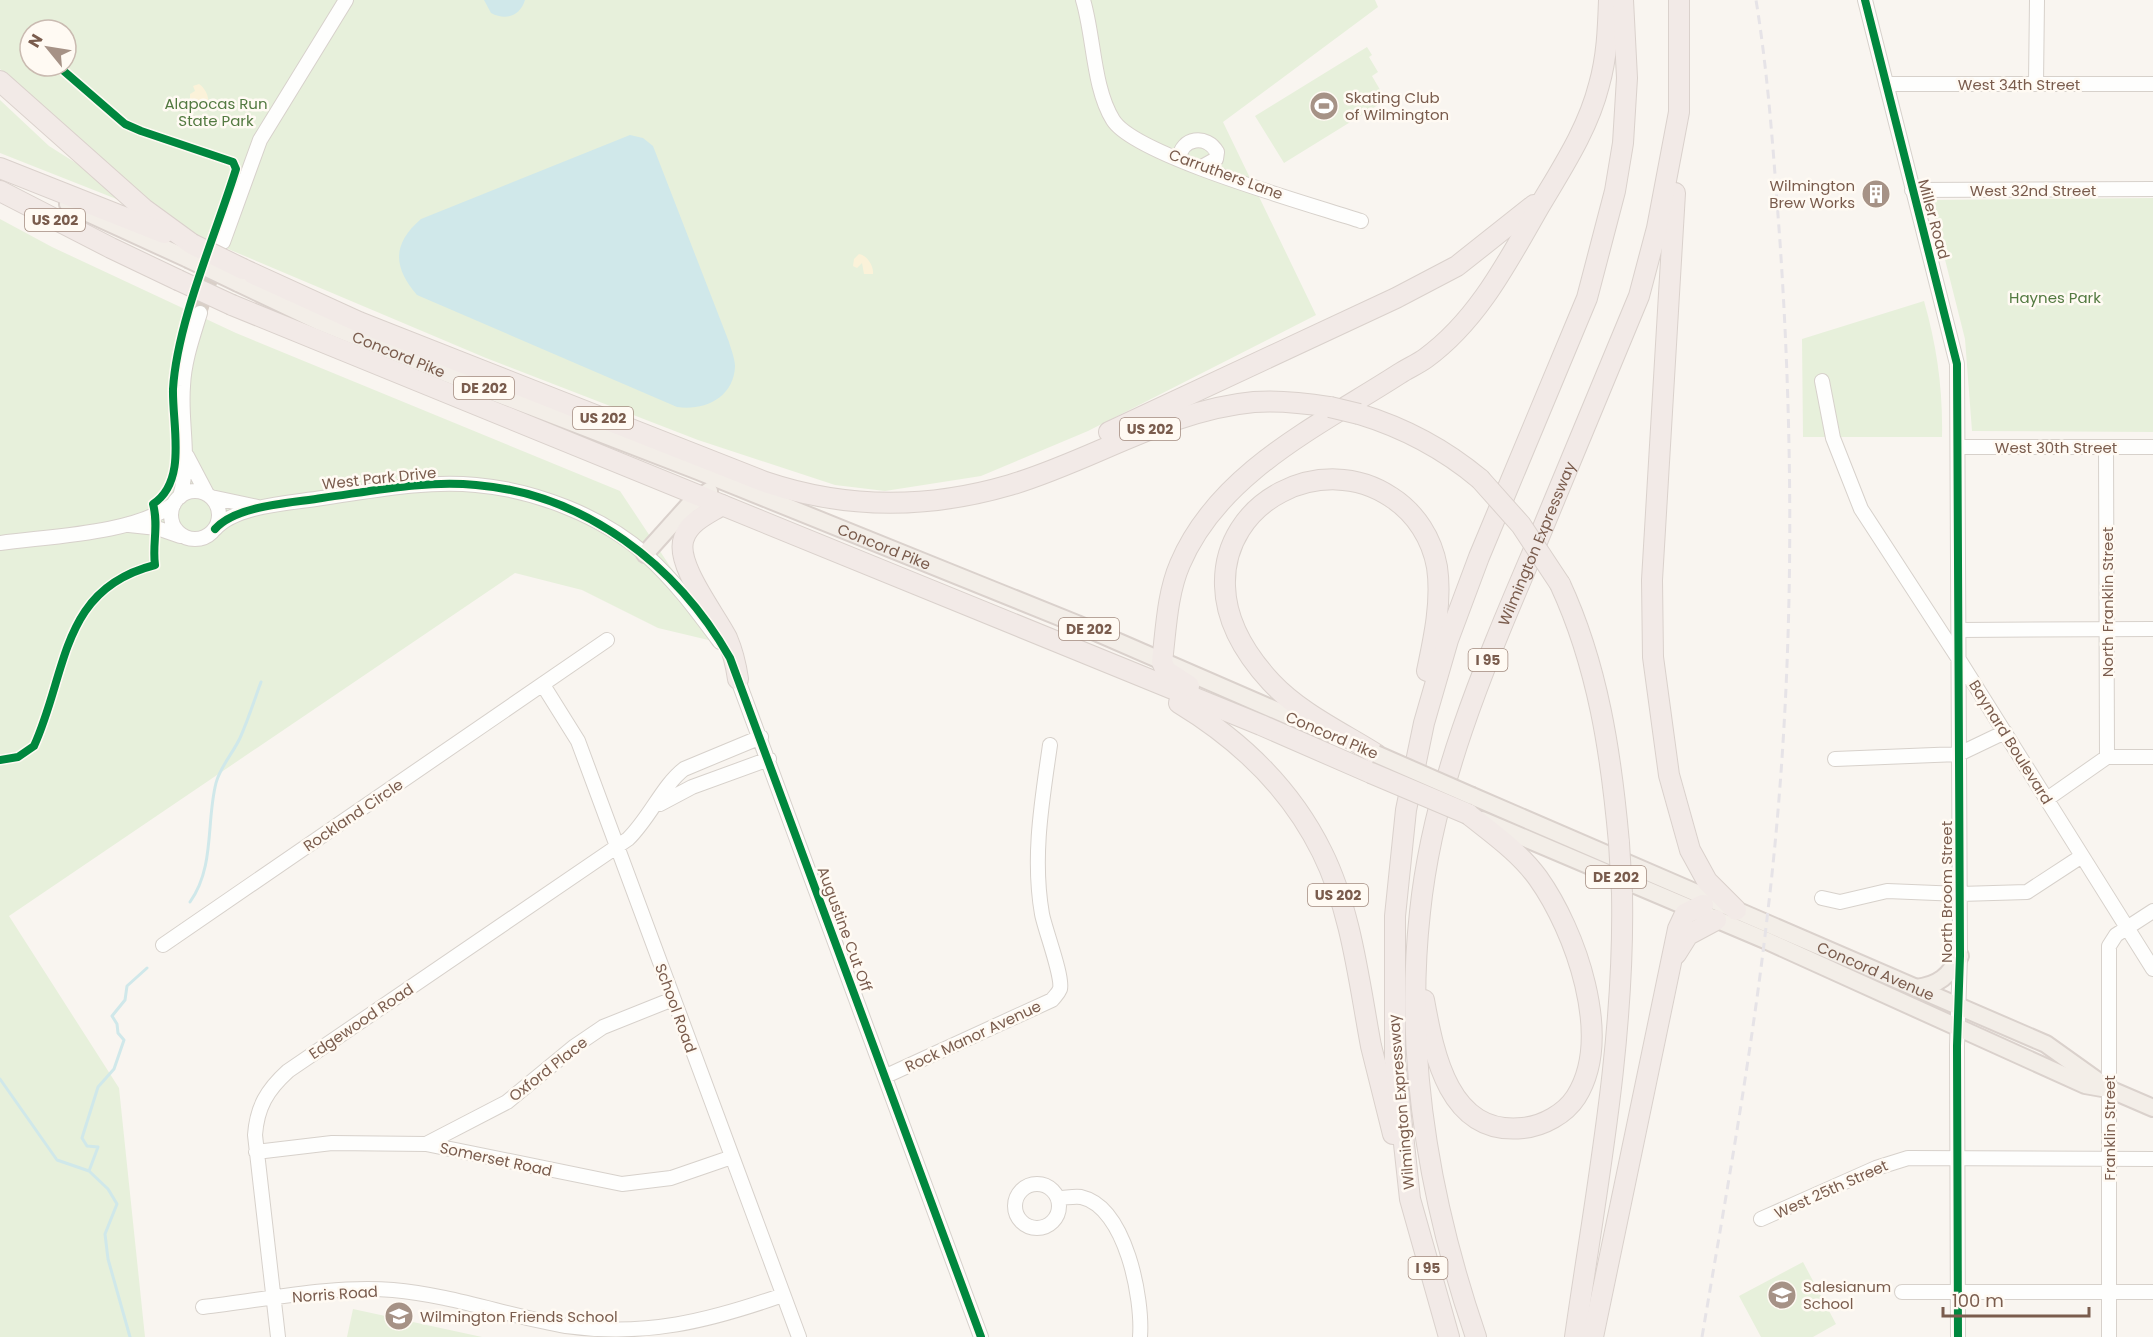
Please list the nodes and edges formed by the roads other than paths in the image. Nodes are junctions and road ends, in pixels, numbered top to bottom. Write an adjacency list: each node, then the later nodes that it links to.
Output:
1 (346, 0): 23 (street)
2 (1083, 0): 13 (street, Carruthers Lane)
3 (1609, 0): 20 (highway)
4 (1623, 0): 70 (highway, Wilmington Expressway / I 95)
5 (1679, 0): 12 (highway, Wilmington Expressway / I 95)
6 (1865, 0): 10 (street, Miller Road)
7 (2037, 0): 9 (street)
8 (0, 81): 25 (highway)
9 (2037, 83): 10 (street, West 34th Street); 11 (street, West 34th Street)
10 (1886, 84): 18 (street, Miller Road)
11 (2153, 84)
12 (1679, 112): 67 (highway, Wilmington Expressway / I 95); 73 (highway)
13 (1179, 159): 15 (street, Carruthers Lane); 15 (street)
14 (0, 168): 25 (highway)
15 (1200, 168): 22 (street, Carruthers Lane)
16 (0, 173): 25 (main road)
17 (2153, 189): 18 (street, West 32nd Street)
18 (1912, 190): 29 (street, Miller Road)
19 (0, 191): 24 (highway, Concord Pike / US 202)
20 (1547, 194): 34 (highway); 50 (highway)
21 (0, 206): 24 (highway)
22 (1361, 221)
23 (223, 242)
24 (111, 248): 36 (highway, Concord Pike / US 202, bridge)
25 (190, 251): 26 (highway, US 202, bridge)
26 (240, 276): 33 (main road, Concord Pike / DE 202); 34 (highway, US 202)
27 (200, 313): 32 (street)
28 (1822, 381): 49 (street, Baynard Boulevard)
29 (1959, 447): 30 (street, West 30th Street); 47 (street, North Broom Street)
30 (2106, 447): 31 (street, West 30th Street); 45 (street, North Franklin Street)
31 (2153, 447)
32 (187, 456): 35 (street); 37 (street)
33 (734, 487): 36 (main road); 50 (main road, Concord Pike / DE 202)
34 (977, 493): 112 (highway, US 202, bridge)
35 (209, 496): 37 (street); 39 (street, West Park Drive); 41 (street)
36 (701, 496): 38 (highway, Concord Pike / US 202); 44 (main road)
37 (177, 500): 40 (street); 42 (street)
38 (722, 505): 51 (highway, Concord Pike / US 202); 52 (highway)
39 (260, 508): 41 (street, West Park Drive); 44 (street, West Park Drive)
40 (126, 525): 42 (street); 43 (street)
41 (215, 529): 42 (street)
42 (184, 537)
43 (0, 543)
44 (645, 554): 52 (street, Augustine Cut Off)
45 (2107, 629): 46 (street); 47 (street); 59 (street, North Franklin Street)
46 (2153, 629)
47 (1959, 630): 49 (street, North Broom Street)
48 (607, 640): 53 (street, Rockland Circle)
49 (1958, 658): 55 (street, Baynard Boulevard); 58 (street, North Broom Street)
50 (1162, 662): 54 (highway); 63 (main road, Concord Pike / DE 202)
51 (1131, 673): 54 (highway, Concord Pike / DE 202); 97 (highway, US 202)
52 (738, 679): 56 (street, Augustine Cut Off)
53 (543, 685): 68 (street, School Road); 79 (street, Rockland Circle)
54 (1261, 725): 63 (highway, Concord Pike / DE 202)
55 (2005, 732): 58 (street); 64 (street, Baynard Boulevard)
56 (761, 737): 61 (street, Augustine Cut Off); 66 (street, Edgewood Road)
57 (1050, 745): 87 (street, Rock Manor Avenue)
58 (1959, 754): 62 (street); 71 (street, North Broom Street)
59 (2107, 757): 60 (street); 64 (street)
60 (2153, 757)
61 (769, 759): 66 (street, Edgewood Road); 87 (street, Augustine Cut Off)
62 (1835, 759)
63 (1373, 763): 65 (highway, Concord Pike / DE 202, bridge); 70 (highway)
64 (2047, 799): 69 (street, Baynard Boulevard)
65 (1470, 805): 67 (highway); 73 (main road, Concord Pike / DE 202); 74 (main road, Concord Pike / DE 202)
66 (656, 807): 68 (street, Edgewood Road)
67 (1434, 832): 111 (highway, Wilmington Expressway / I 95)
68 (616, 846): 84 (street, School Road); 91 (street, Edgewood Road)
69 (2082, 856): 71 (street); 77 (street, Baynard Boulevard)
70 (1399, 880): 97 (highway, Wilmington Expressway / I 95)
71 (1960, 894): 72 (street); 80 (street, North Broom Street)
72 (1822, 898)
73 (1736, 910): 76 (main road, Concord Pike / DE 202)
74 (1703, 911): 78 (main road, Concord Pike / DE 202); 82 (highway); 82 (highway); 85 (main road)
75 (2153, 911): 77 (street, Franklin Street)
76 (1767, 923): 83 (main road, Concord Avenue / DE 202)
77 (2127, 928): 81 (street, Baynard Boulevard); 88 (street, Franklin Street)
78 (1765, 940): 86 (main road, Concord Avenue / DE 202)
79 (163, 945)
80 (1960, 956): 83 (main road); 85 (street, North Broom Street)
81 (2153, 969)
82 (1667, 979): 113 (highway)
83 (1916, 988): 85 (main road, Concord Avenue / DE 202)
84 (673, 999): 90 (street, Oxford Place); 92 (street, School Road)
85 (1960, 1007): 86 (street, North Broom Street); 88 (main road, Concord Avenue / DE 202)
86 (1958, 1029): 88 (main road, Concord Avenue / DE 202); 93 (street, North Broom Street)
87 (886, 1076): 108 (street, Augustine Cut Off)
88 (2109, 1089): 89 (main road, Concord Avenue / DE 202); 94 (street, Franklin Street)
89 (2153, 1108)
90 (426, 1144): 91 (street, Somerset Road); 92 (street, Somerset Road)
91 (256, 1152): 104 (street, Edgewood Road)
92 (732, 1157): 103 (street, School Road)
93 (1958, 1158): 94 (street, West 25th Street); 98 (street, West 25th Street); 100 (street, North Broom Street)
94 (2109, 1159): 95 (street, West 25th Street); 101 (street, Franklin Street)
95 (2153, 1159)
96 (1058, 1198): 109 (street)
97 (1410, 1199): 110 (highway, Wilmington Expressway / I 95)
98 (1761, 1219)
99 (1902, 1292): 100 (street)
100 (1958, 1292): 101 (street); 114 (street, North Broom Street)
101 (2109, 1292): 102 (street); 115 (street, Franklin Street)
102 (2153, 1292)
103 (783, 1295): 104 (street, Norris Road); 107 (street, School Road)
104 (274, 1299): 105 (street, Norris Road); 106 (street, Edgewood Road)
105 (203, 1307)
106 (278, 1337)
107 (799, 1337)
108 (981, 1337)
109 (1140, 1337)
110 (1449, 1337)
111 (1476, 1337)
112 (1575, 1337)
113 (1593, 1337)
114 (1958, 1337)
115 (2109, 1337)

